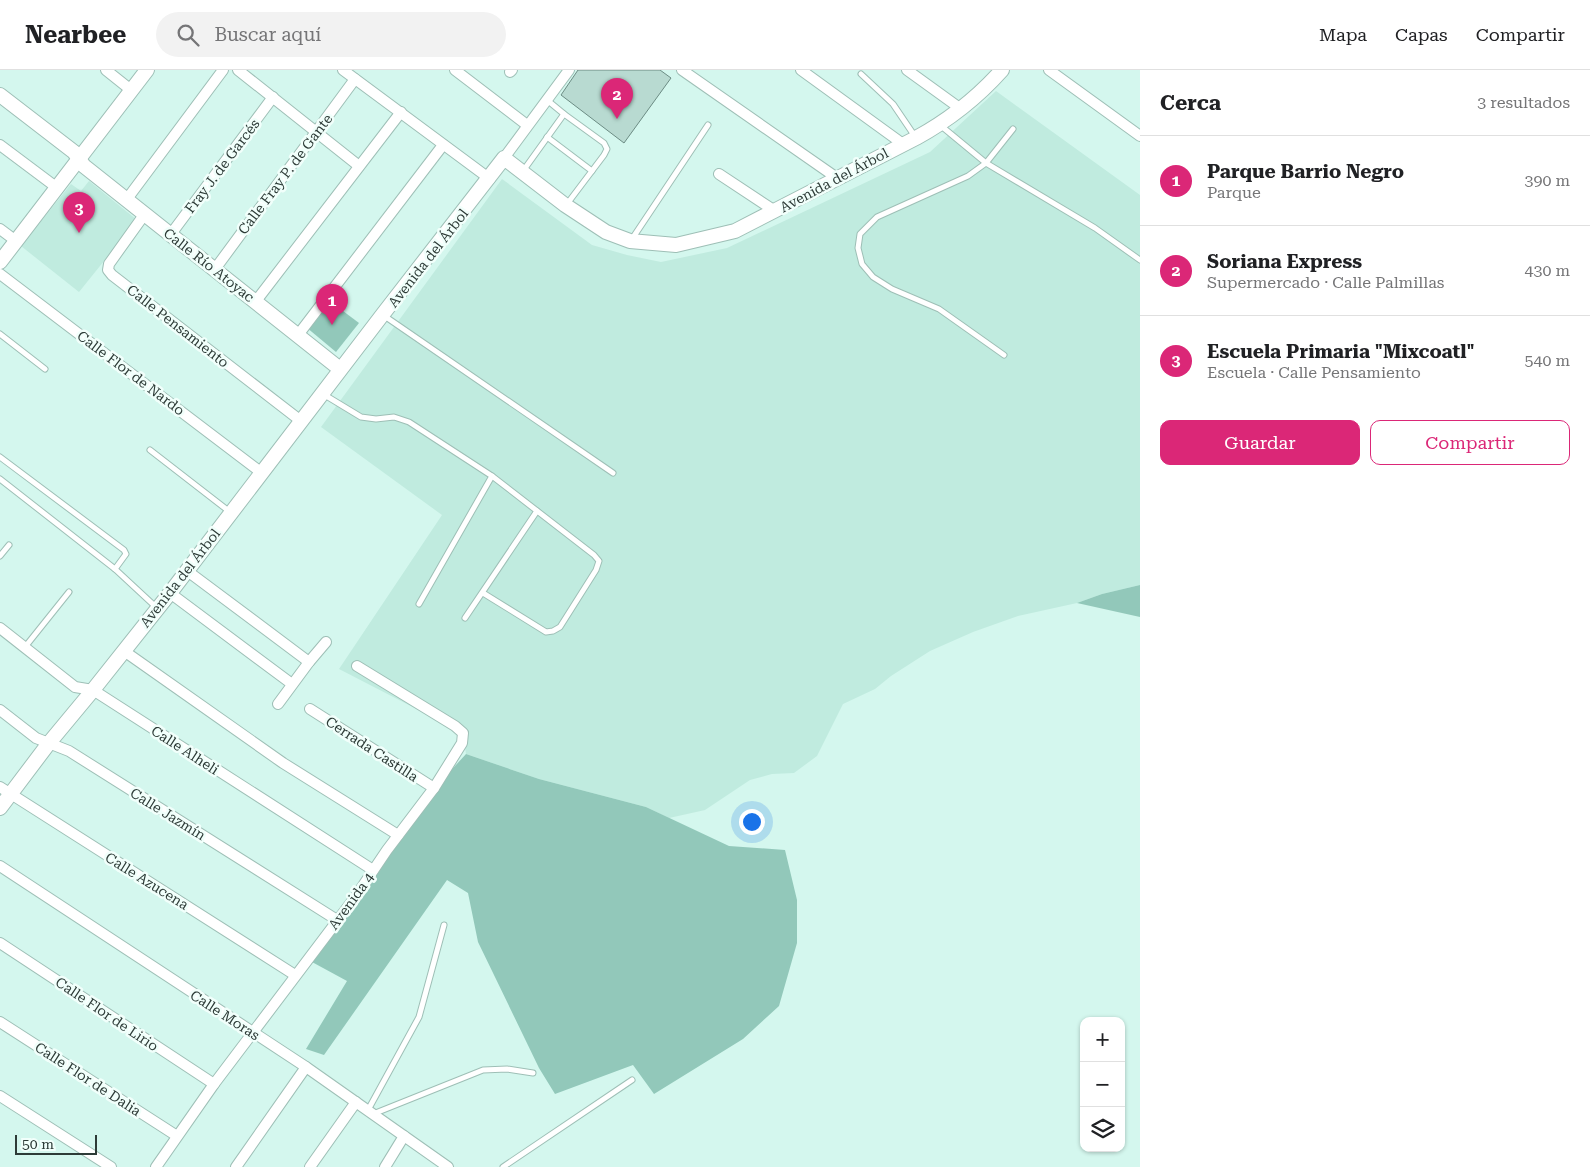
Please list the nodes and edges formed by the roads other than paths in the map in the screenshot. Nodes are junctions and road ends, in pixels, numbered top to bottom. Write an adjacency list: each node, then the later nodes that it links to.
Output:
1 (106, 70): 15 (street)
2 (147, 70): 15 (street)
3 (223, 70): 42 (street)
4 (238, 70): 17 (street)
5 (344, 70): 14 (street)
6 (455, 70): 23 (street)
7 (569, 70): 18 (street)
8 (682, 70): 39 (street)
9 (801, 70): 29 (street)
10 (908, 70): 19 (street)
11 (1002, 70): 19 (street, Avenida del Árbol)
12 (1049, 70): 27 (street)
13 (861, 74): 29 (lane)
14 (355, 79): 20 (street); 26 (street, Calle Fray P. de Gante)
15 (131, 90): 33 (street)
16 (0, 95): 33 (street, Calle Río Atoyac)
17 (273, 98): 26 (street); 47 (street, Fray J. de Garcés)
18 (547, 99): 21 (lane); 23 (street)
19 (961, 109): 22 (street, Avenida del Árbol)
20 (401, 112): 30 (street); 35 (street)
21 (564, 114): 28 (lane); 36 (lane)
22 (940, 124): 29 (street, Avenida del Árbol); 34 (lane)
23 (527, 125): 32 (street)
24 (708, 125): 49 (lane)
25 (1013, 129): 34 (lane)
26 (316, 133): 35 (street); 52 (street, Calle Fray P. de Gante)
27 (1140, 136)
28 (547, 137): 36 (lane); 37 (lane)
29 (910, 141): 39 (street, Avenida del Árbol)
30 (443, 144): 40 (street); 57 (street)
31 (0, 145): 41 (street)
32 (504, 158): 37 (street, Avenida del Árbol); 40 (street, Avenida del Árbol)
33 (79, 160): 41 (street); 42 (street, Calle Río Atoyac)
34 (986, 163): 50 (lane); 58 (lane)
35 (359, 166): 54 (street)
36 (592, 171): 43 (lane)
37 (522, 172): 43 (street, Avenida del Árbol)
38 (719, 174): 44 (street)
39 (837, 178): 44 (street, Avenida del Árbol)
40 (490, 179): 55 (street, Avenida del Árbol)
41 (56, 187): 48 (street)
42 (127, 200): 45 (street, Calle Río Atoyac)
43 (566, 206): 49 (street, Avenida del Árbol)
44 (775, 211): 49 (street, Avenida del Árbol)
45 (144, 215): 47 (street, Calle Río Atoyac); 62 (street, Calle Pensamiento)
46 (0, 229): 48 (street)
47 (171, 234): 52 (street, Calle Río Atoyac)
48 (16, 242): 51 (street)
49 (630, 242)
50 (1140, 260)
51 (0, 262)
52 (215, 269): 54 (street, Calle Río Atoyac)
53 (0, 274): 65 (street, Calle Flor de Nardo)
54 (256, 302): 57 (street, Calle Río Atoyac)
55 (383, 314): 60 (street, Avenida del Árbol); 66 (lane)
56 (0, 334): 59 (lane)
57 (298, 335): 60 (street, Calle Río Atoyac)
58 (1004, 356)
59 (45, 369)
60 (340, 369): 61 (street, Avenida del Árbol)
61 (323, 393): 62 (street, Avenida del Árbol); 67 (lane)
62 (301, 421): 65 (street, Avenida del Árbol)
63 (150, 450): 70 (lane)
64 (0, 457): 73 (lane)
65 (262, 473): 70 (street, Avenida del Árbol)
66 (613, 473)
67 (492, 476): 69 (lane); 78 (lane)
68 (0, 479): 73 (lane)
69 (537, 511): 76 (lane); 76 (lane)
70 (230, 512): 74 (street, Avenida del Árbol)
71 (9, 545): 72 (lane)
72 (0, 556)
73 (115, 569): 79 (lane)
74 (186, 570): 77 (street, Avenida del Árbol); 85 (street)
75 (69, 592): 83 (lane)
76 (483, 592): 80 (lane)
77 (170, 593): 79 (street, Avenida del Árbol); 87 (street)
78 (419, 604)
79 (157, 609): 84 (street, Avenida del Árbol)
80 (466, 618)
81 (0, 628): 83 (street, Calle Alheli)
82 (326, 642): 85 (street)
83 (25, 648): 88 (street, Calle Alheli)
84 (124, 650): 88 (street, Avenida del Árbol); 96 (street)
85 (309, 662): 87 (street)
86 (357, 666): 93 (street, Avenida 4)
87 (292, 684): 89 (street)
88 (93, 690): 92 (street, Avenida del Árbol); 98 (street, Calle Alheli)
89 (278, 704)
90 (310, 709): 93 (street, Cerrada Castilla)
91 (0, 710): 92 (street, Calle Jazmín)
92 (49, 743): 94 (street, Avenida del Árbol); 99 (street, Calle Jazmín)
93 (434, 788): 96 (street, Avenida 4)
94 (5, 791): 95 (street, Avenida del Árbol); 102 (street, Calle Azucena)
95 (0, 808)
96 (398, 835): 98 (street, Avenida 4)
97 (0, 866): 104 (street, Calle Moras)
98 (373, 870): 99 (street, Avenida 4)
99 (337, 920): 102 (street, Avenida 4)
100 (444, 925): 111 (lane)
101 (0, 943): 108 (street, Calle Flor de Lirio)
102 (295, 975): 104 (street, Avenida 4)
103 (0, 1022): 112 (street, Calle Flor de Dalia)
104 (253, 1033): 105 (street, Calle Moras); 108 (street, Avenida 4)
105 (306, 1067): 110 (street, Calle Moras); 116 (street)
106 (533, 1073): 111 (lane)
107 (632, 1080): 120 (lane)
108 (214, 1084): 112 (street, Avenida 4)
109 (0, 1096): 114 (street)
110 (356, 1102): 111 (street, Calle Moras); 117 (street)
111 (370, 1112): 113 (street, Calle Moras)
112 (177, 1136): 115 (street, Avenida 4)
113 (404, 1136): 118 (street); 119 (street, Calle Moras)
114 (111, 1167)
115 (156, 1167)
116 (236, 1167)
117 (310, 1167)
118 (385, 1167)
119 (448, 1167)
120 (503, 1167)

